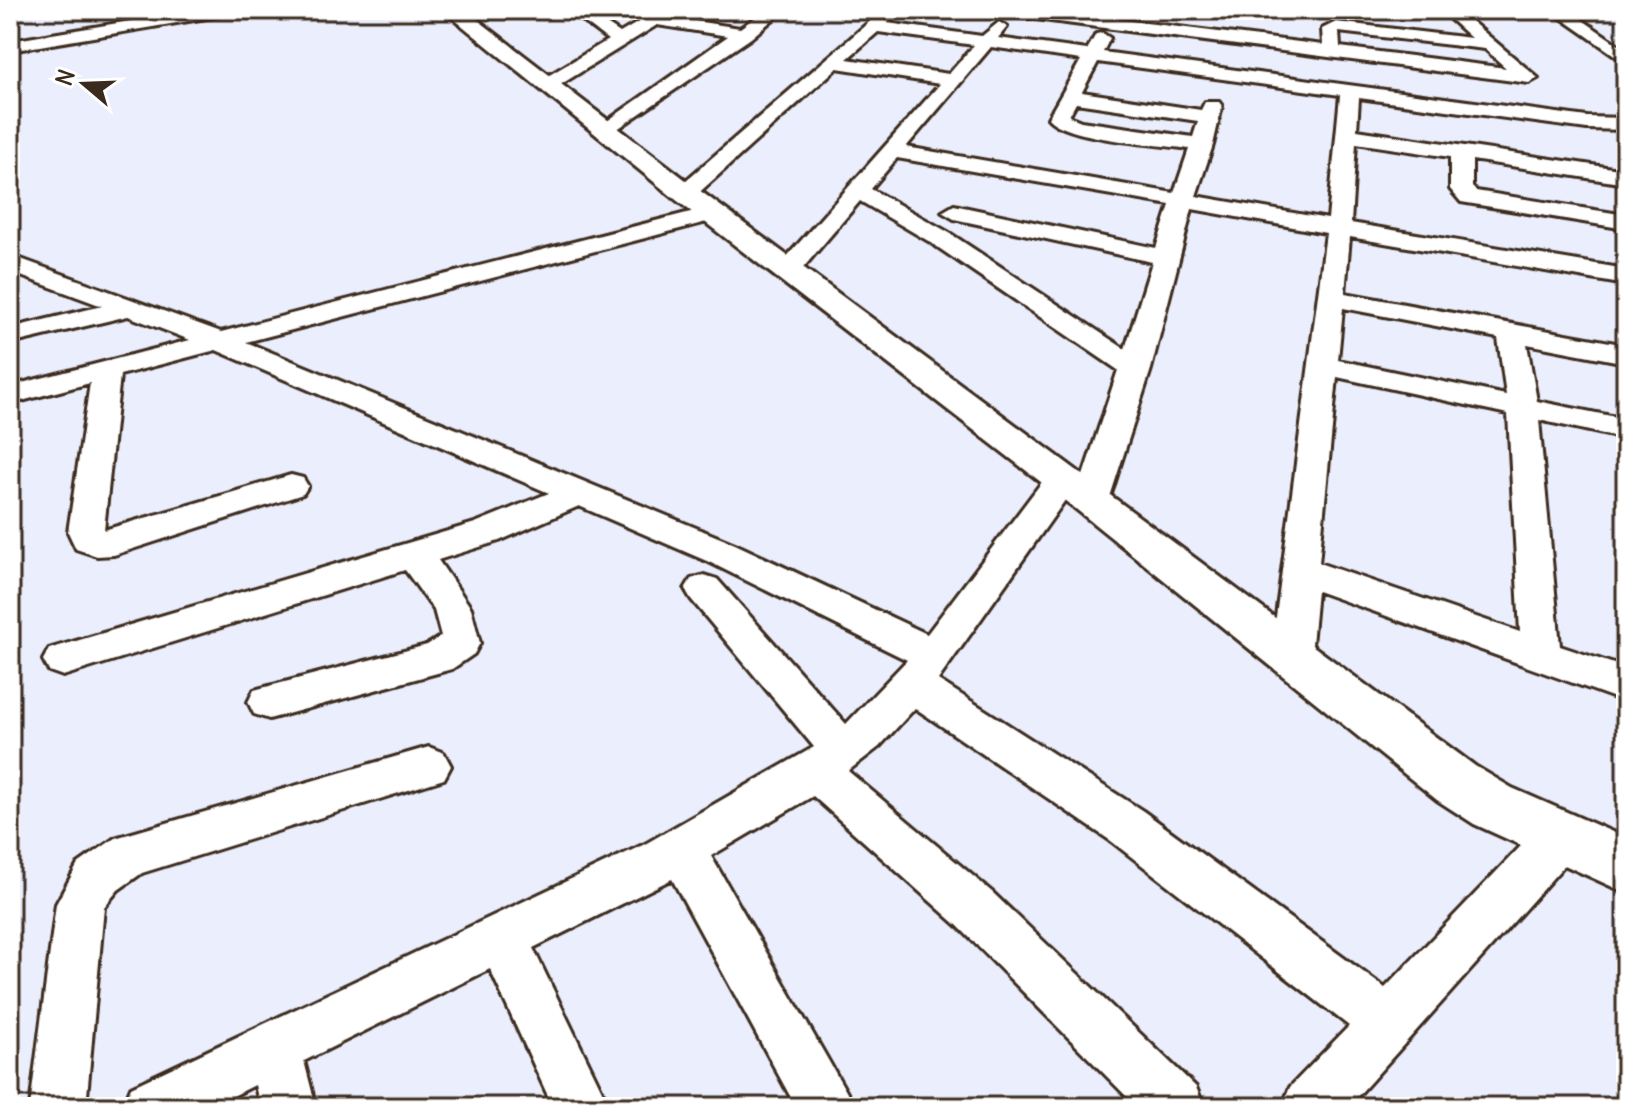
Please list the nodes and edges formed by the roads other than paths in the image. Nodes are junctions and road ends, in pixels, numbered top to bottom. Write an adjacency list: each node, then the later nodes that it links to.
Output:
1 (224, 10): 21 (street)
2 (576, 10): 18 (street)
3 (776, 10): 16 (street)
4 (892, 10): 14 (street)
5 (1012, 10): 11 (street); 19 (street)
6 (1558, 10): 24 (street)
7 (1581, 10): 17 (street)
8 (458, 11): 29 (street)
9 (1428, 13): 10 (street)
10 (1452, 13): 20 (street)
11 (1070, 14): 13 (street)
12 (662, 15): 16 (street); 18 (street)
13 (1110, 23): 15 (street); 23 (street)
14 (873, 26): 19 (street); 25 (street)
15 (1241, 32): 22 (street); 26 (street)
16 (745, 34): 34 (street)
17 (1626, 40)
18 (621, 42): 29 (street)
19 (987, 42): 23 (street); 28 (street)
20 (1491, 45): 22 (street); 27 (street)
21 (10, 46)
22 (1332, 51): 27 (street)
23 (1091, 57): 26 (street); 31 (street)
24 (1626, 58)
25 (831, 62): 28 (street); 45 (street)
26 (1232, 75): 30 (street)
27 (1526, 76): 32 (street)
28 (953, 80): 38 (street)
29 (548, 84): 34 (street)
30 (1350, 91): 32 (street); 35 (street)
31 (1069, 96): 37 (street); 37 (street)
32 (1587, 123): 33 (street); 36 (street)
33 (1626, 124)
34 (607, 130): 45 (street)
35 (1347, 135): 39 (street); 49 (street)
36 (1607, 140)
37 (1203, 145): 44 (street)
38 (893, 151): 40 (street); 43 (street)
39 (1461, 153): 41 (street); 47 (street)
40 (981, 165): 44 (street); 46 (street)
41 (1560, 167): 42 (street); 47 (street)
42 (1626, 177)
43 (857, 190): 50 (street); 53 (street)
44 (1184, 199): 49 (street); 51 (street)
45 (700, 203): 53 (street); 61 (street)
46 (954, 212): 50 (street); 51 (street)
47 (1570, 214): 48 (street)
48 (1626, 222)
49 (1339, 226): 55 (street); 57 (street)
50 (939, 237): 64 (street)
51 (1165, 257): 64 (street)
52 (10, 263): 54 (street)
53 (788, 270): 70 (street)
54 (45, 277): 56 (street); 58 (street)
55 (1626, 277)
56 (10, 285)
57 (1331, 298): 59 (street); 63 (street)
58 (130, 308): 60 (street); 61 (street)
59 (1511, 332): 62 (street); 67 (street)
60 (17, 335): 66 (street)
61 (216, 340): 65 (street); 71 (street)
62 (1626, 354)
63 (1324, 366): 67 (street); 73 (street)
64 (1136, 369): 70 (street)
65 (106, 370): 66 (street); 69 (street)
66 (19, 393)
67 (1523, 408): 68 (street); 75 (street)
68 (1626, 429)
69 (291, 486)
70 (1078, 489): 76 (street); 78 (street)
71 (580, 493): 72 (street); 78 (street)
72 (414, 555): 77 (street); 80 (street)
73 (1301, 571): 75 (street); 76 (street)
74 (704, 589): 81 (street)
75 (1541, 654): 79 (street)
76 (1291, 655): 83 (street)
77 (63, 660)
78 (923, 670): 81 (street); 87 (street)
79 (1626, 685)
80 (269, 702)
81 (829, 761): 84 (street); 94 (street)
82 (429, 766): 89 (street)
83 (1559, 838): 85 (street); 87 (street)
84 (681, 849): 86 (street); 93 (street)
85 (1626, 866)
86 (501, 937): 88 (street); 92 (street)
87 (1388, 1023): 95 (street)
88 (274, 1047): 90 (street); 91 (street)
89 (58, 1107)
90 (151, 1107)
91 (288, 1107)
92 (582, 1107)
93 (827, 1107)
94 (1176, 1107)
95 (1310, 1107)

